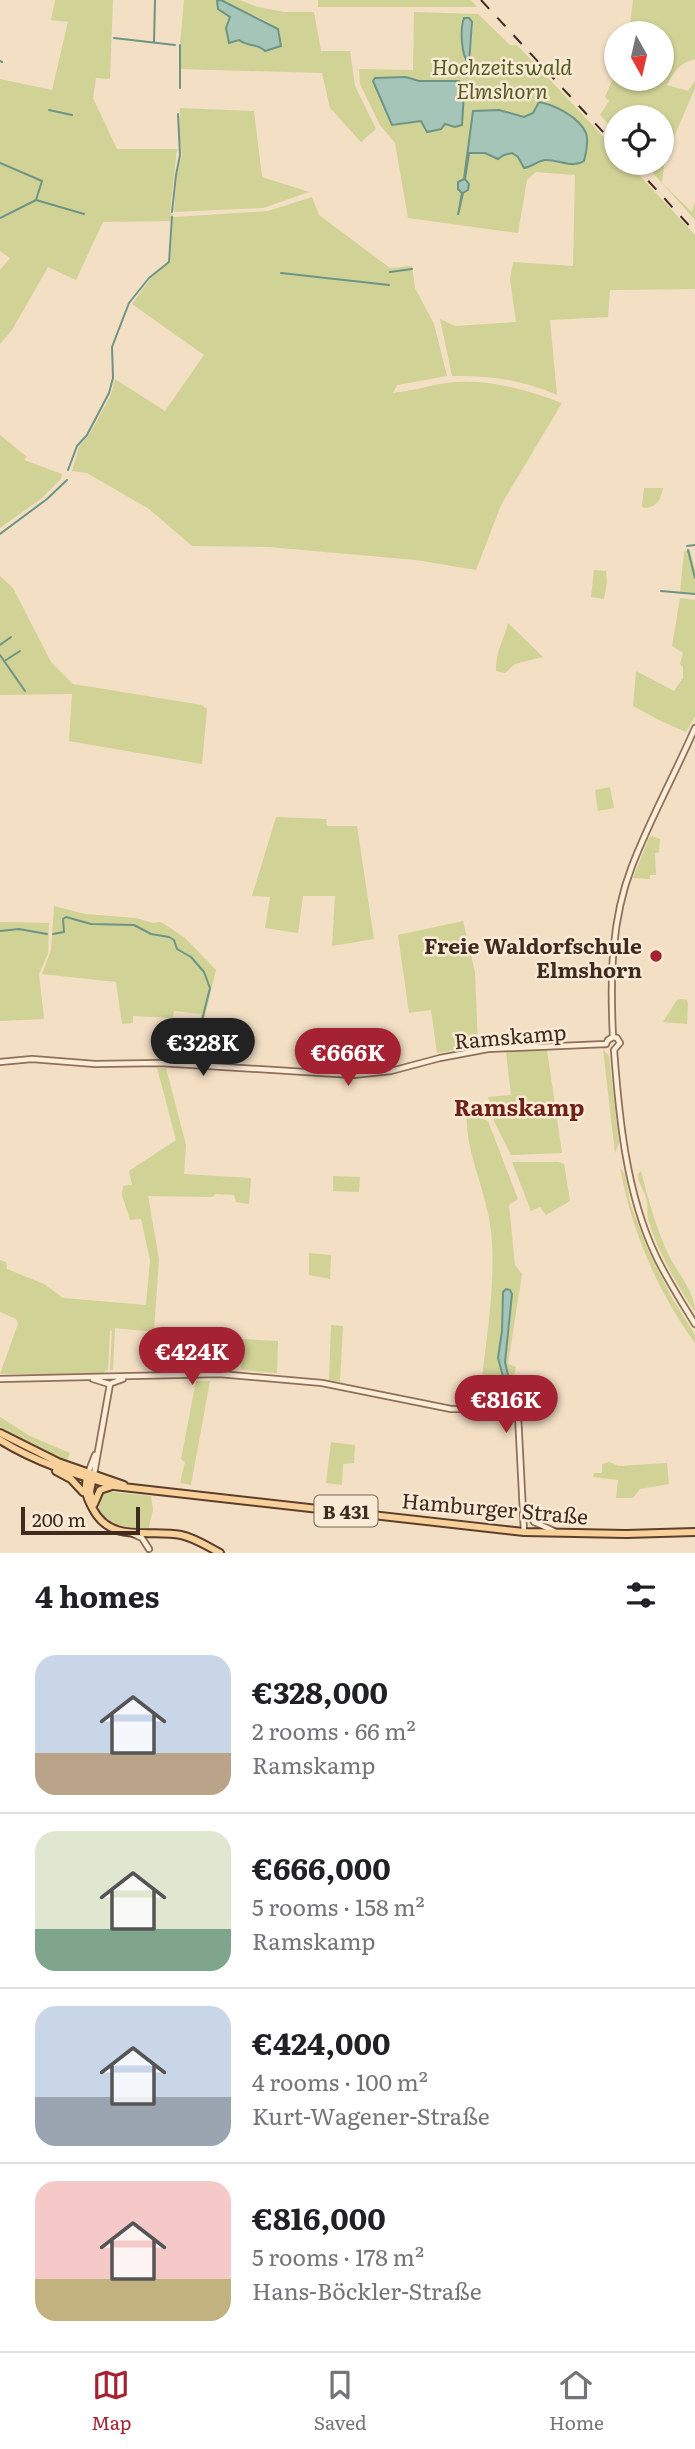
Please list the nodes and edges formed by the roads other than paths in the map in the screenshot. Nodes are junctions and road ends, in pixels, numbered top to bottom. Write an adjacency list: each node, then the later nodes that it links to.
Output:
1 (695, 728): 2 (street)
2 (613, 1037): 3 (street); 4 (street)
3 (606, 1044): 4 (street); 5 (street, Ramskamp)
4 (614, 1050): 6 (street)
5 (0, 1062)
6 (695, 1324)
7 (0, 1379): 8 (street)
8 (108, 1381): 9 (street); 14 (street)
9 (512, 1409)
10 (518, 1415): 18 (street)
11 (0, 1433): 14 (main road, B 431)
12 (0, 1440): 13 (main road, B 431)
13 (36, 1460): 14 (main road, B 431); 17 (main road)
14 (90, 1476): 15 (main road, Hamburger Straße / B 431); 16 (main road, Hamburger Straße / B 431); 17 (main road); 19 (main road)
15 (114, 1486): 16 (main road, Hamburger Straße / B 431); 19 (main road)
16 (126, 1486): 21 (main road, Hamburger Straße / B 431)
17 (85, 1494): 20 (main road)
18 (523, 1502): 21 (street); 23 (street)
19 (93, 1506): 20 (main road)
20 (102, 1520): 24 (main road)
21 (524, 1532): 23 (main road, Hamburger Straße / B 431)
22 (695, 1532): 23 (main road, Hamburger Straße / B 431)
23 (561, 1533)
24 (132, 1534): 25 (street); 26 (main road)
25 (149, 1549)
26 (220, 1553)

